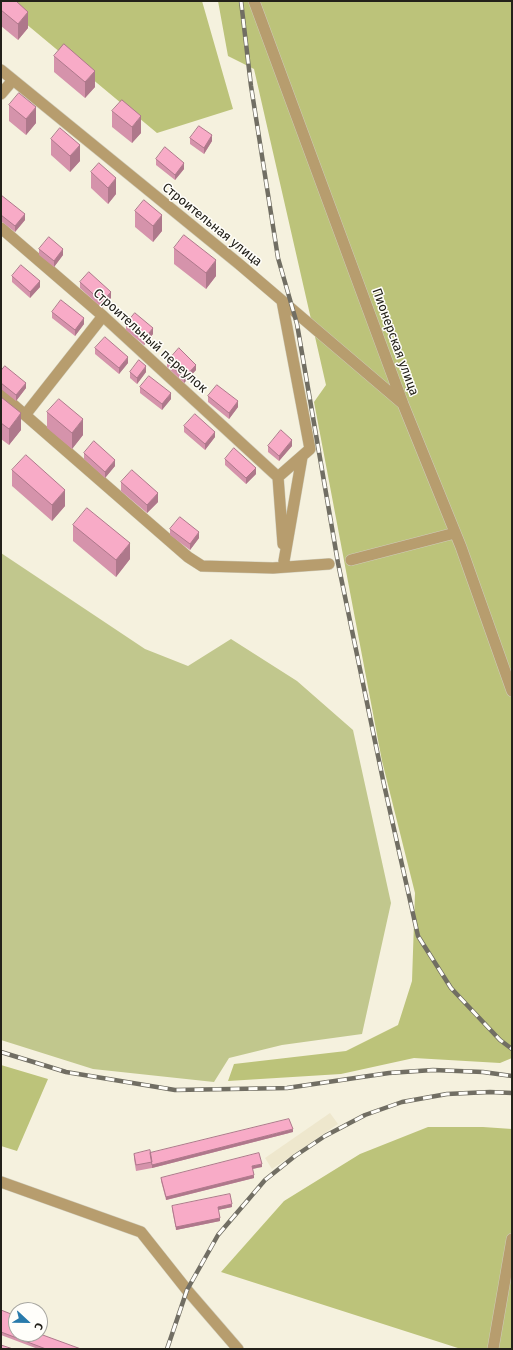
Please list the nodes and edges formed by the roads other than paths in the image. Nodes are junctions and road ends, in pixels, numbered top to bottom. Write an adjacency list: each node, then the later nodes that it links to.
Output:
1 (254, 1): 9 (street, Пионерская улица)
2 (1, 70): 3 (street, Строительная улица)
3 (13, 80): 4 (street); 6 (street, Строительная улица)
4 (1, 94)
5 (1, 228): 7 (street, Строительный переулок)
6 (282, 301): 9 (street, Строительная улица); 11 (street)
7 (103, 316): 10 (street); 12 (street, Строительный переулок)
8 (1, 394): 10 (street)
9 (403, 404): 13 (street, Пионерская улица)
10 (25, 415): 15 (street)
11 (302, 456): 12 (street); 15 (street)
12 (278, 477): 15 (street)
13 (455, 533): 14 (street); 17 (street, Пионерская улица)
14 (351, 560)
15 (284, 564): 16 (street)
16 (329, 564)
17 (512, 691)
18 (1, 1182): 20 (street)
19 (512, 1239): 21 (street)
20 (238, 1349)
21 (493, 1349)

